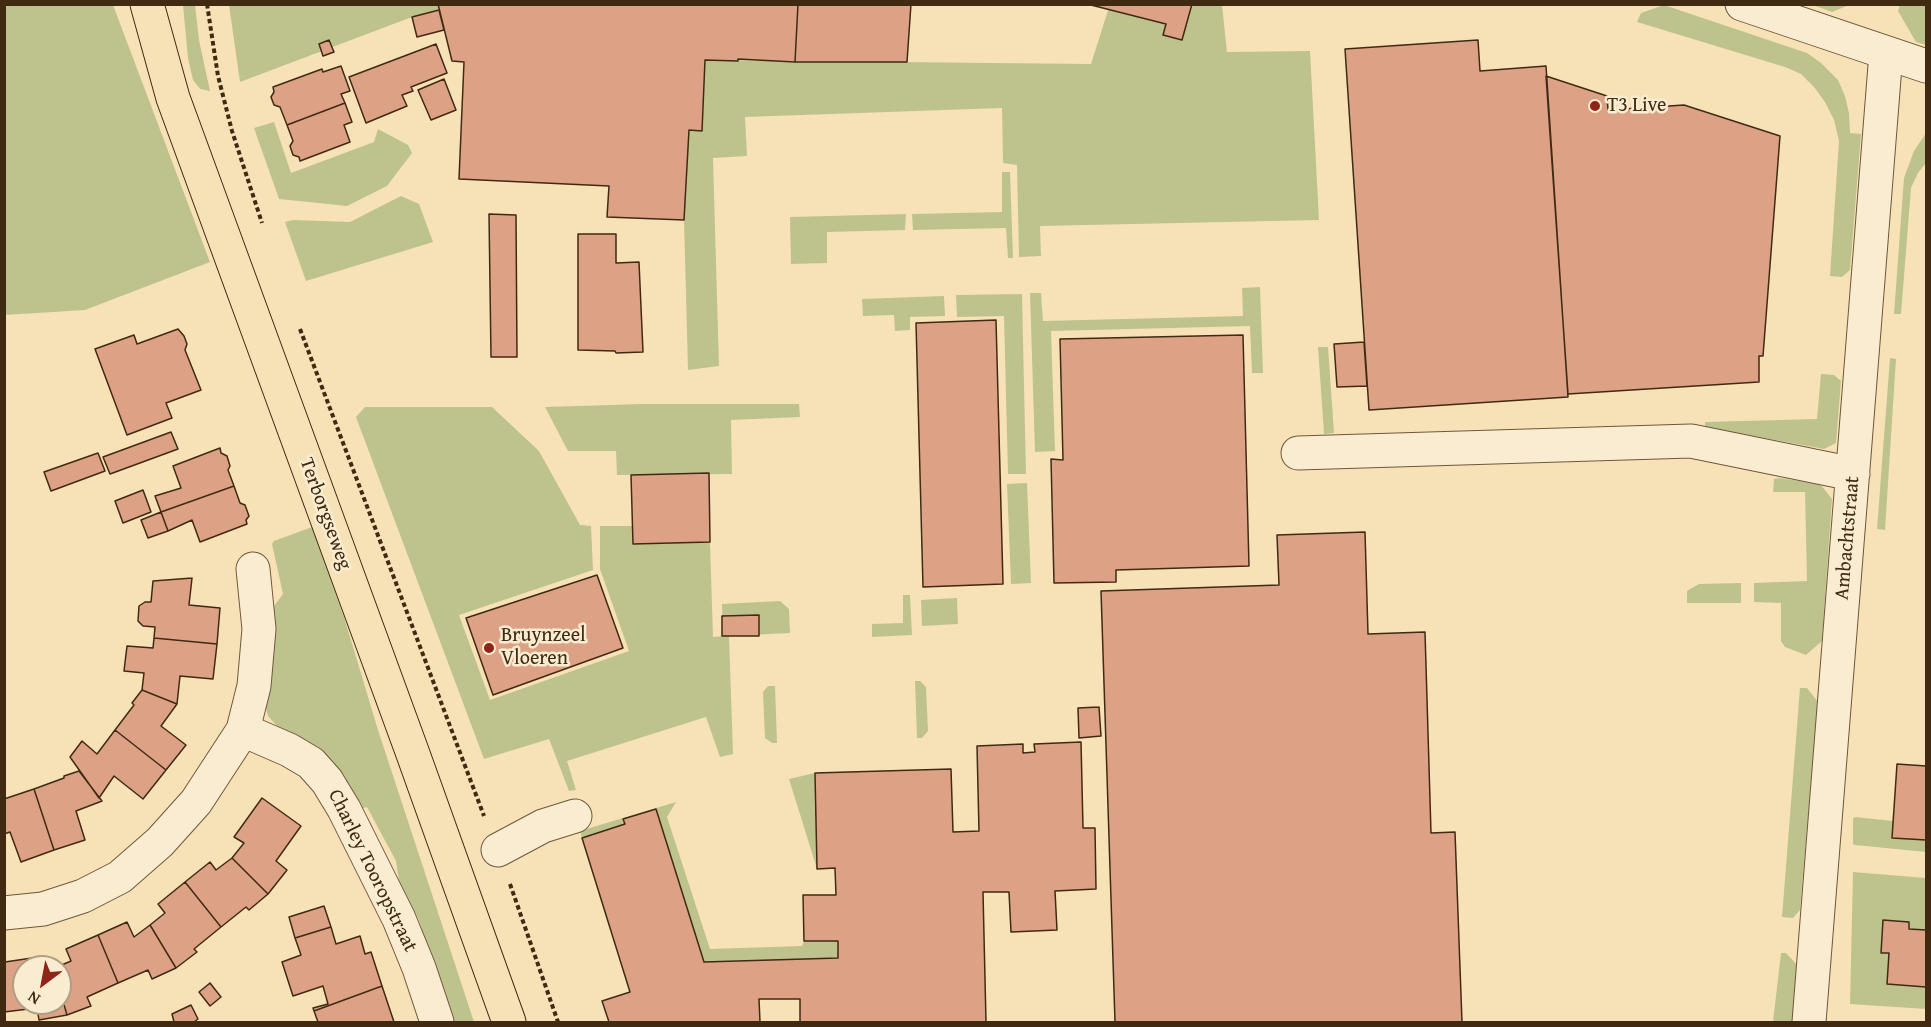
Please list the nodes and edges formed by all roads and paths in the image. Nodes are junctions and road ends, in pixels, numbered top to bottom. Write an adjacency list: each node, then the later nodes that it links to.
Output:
1 (147, 4): 16 (main road, Terborgseweg)
2 (207, 4): 6 (path)
3 (1742, 4): 4 (street)
4 (1886, 53): 5 (street); 9 (street, Ambachtstraat)
5 (1926, 66)
6 (264, 230)
7 (297, 320): 13 (path)
8 (1298, 453): 9 (street)
9 (1853, 474): 18 (street, Ambachtstraat)
10 (253, 569): 11 (street)
11 (243, 730): 14 (street); 15 (street, Charley Tooropstraat)
12 (575, 816): 13 (street)
13 (498, 850): 17 (path)
14 (4, 913)
15 (437, 1023)
16 (508, 1023)
17 (558, 1023)
18 (1809, 1023)

